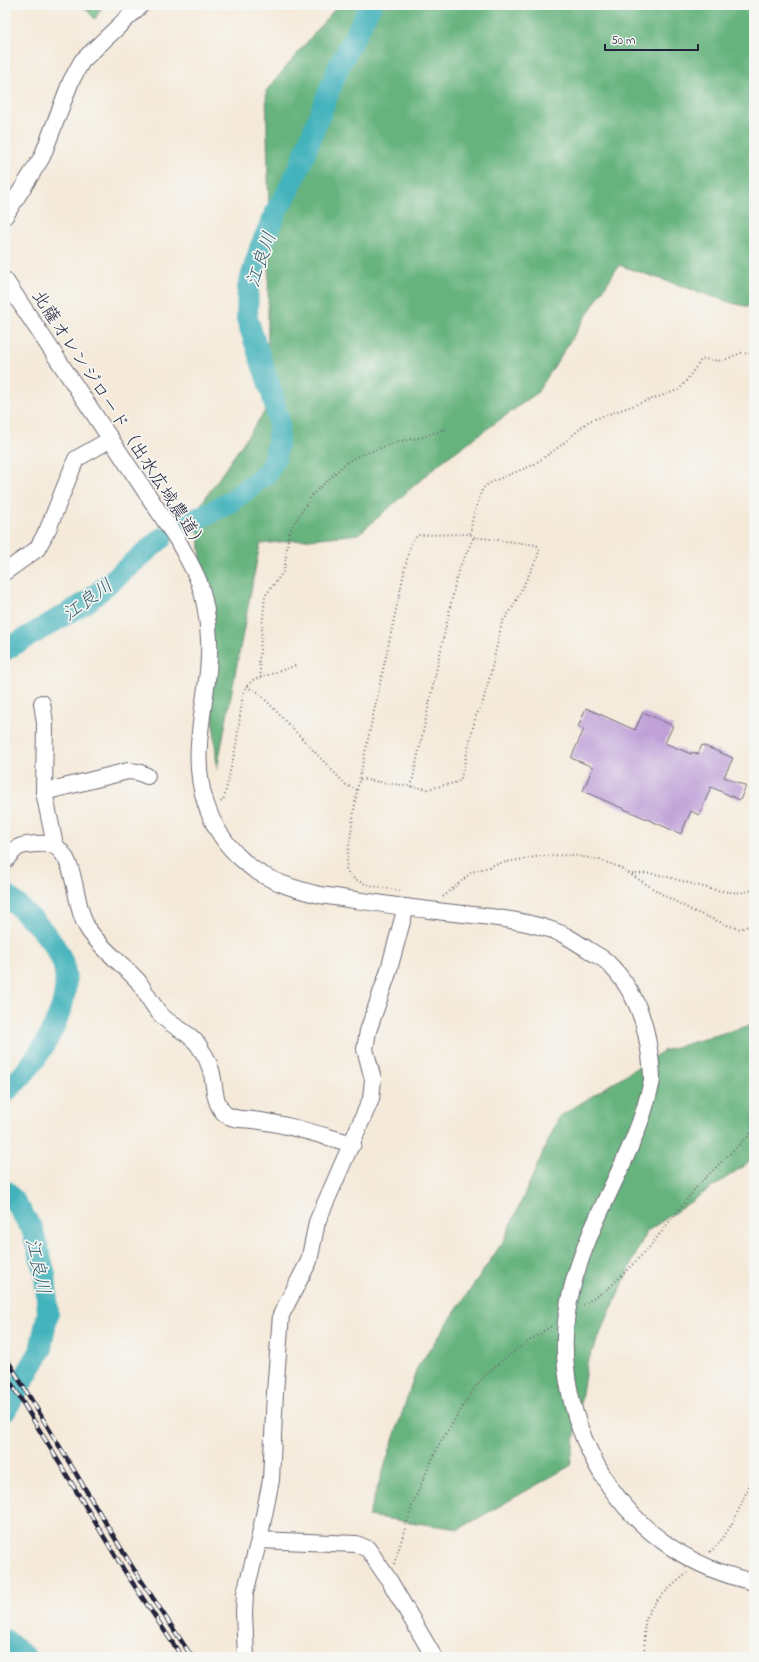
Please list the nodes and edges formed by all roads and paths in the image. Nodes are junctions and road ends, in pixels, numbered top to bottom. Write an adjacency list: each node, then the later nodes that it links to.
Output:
1 (141, 5): 2 (street)
2 (5, 216)
3 (5, 280): 6 (street, 北薩オレンジロード（出水広域農道）)
4 (754, 354): 7 (path)
5 (448, 428): 11 (path)
6 (111, 439): 9 (street); 19 (street, 北薩オレンジロード（出水広域農道）)
7 (470, 534): 8 (path); 15 (path)
8 (474, 537): 16 (path); 16 (path)
9 (5, 572)
10 (297, 665): 11 (path)
11 (261, 678): 12 (path)
12 (246, 687): 17 (path); 19 (path)
13 (42, 703): 18 (street)
14 (147, 776): 18 (street)
15 (360, 779): 16 (path); 17 (path)
16 (411, 787)
17 (357, 790): 24 (path)
18 (44, 792): 20 (street)
19 (211, 819): 25 (street, 北薩オレンジロード（出水広域農道）)
20 (55, 845): 21 (street); 29 (street)
21 (5, 861)
22 (631, 874): 23 (path); 26 (path); 27 (path)
23 (754, 889)
24 (401, 891)
25 (406, 907): 26 (street, 北薩オレンジロード（出水広域農道）); 29 (street)
26 (433, 911): 30 (street, 北薩オレンジロード（出水広域農道）)
27 (754, 924)
28 (754, 1130): 30 (path)
29 (352, 1144): 31 (street)
30 (567, 1316): 32 (path); 33 (street, 北薩オレンジロード（出水広域農道）)
31 (259, 1540): 32 (street); 34 (street)
32 (389, 1580): 35 (street)
33 (754, 1582)
34 (246, 1657)
35 (434, 1657)

